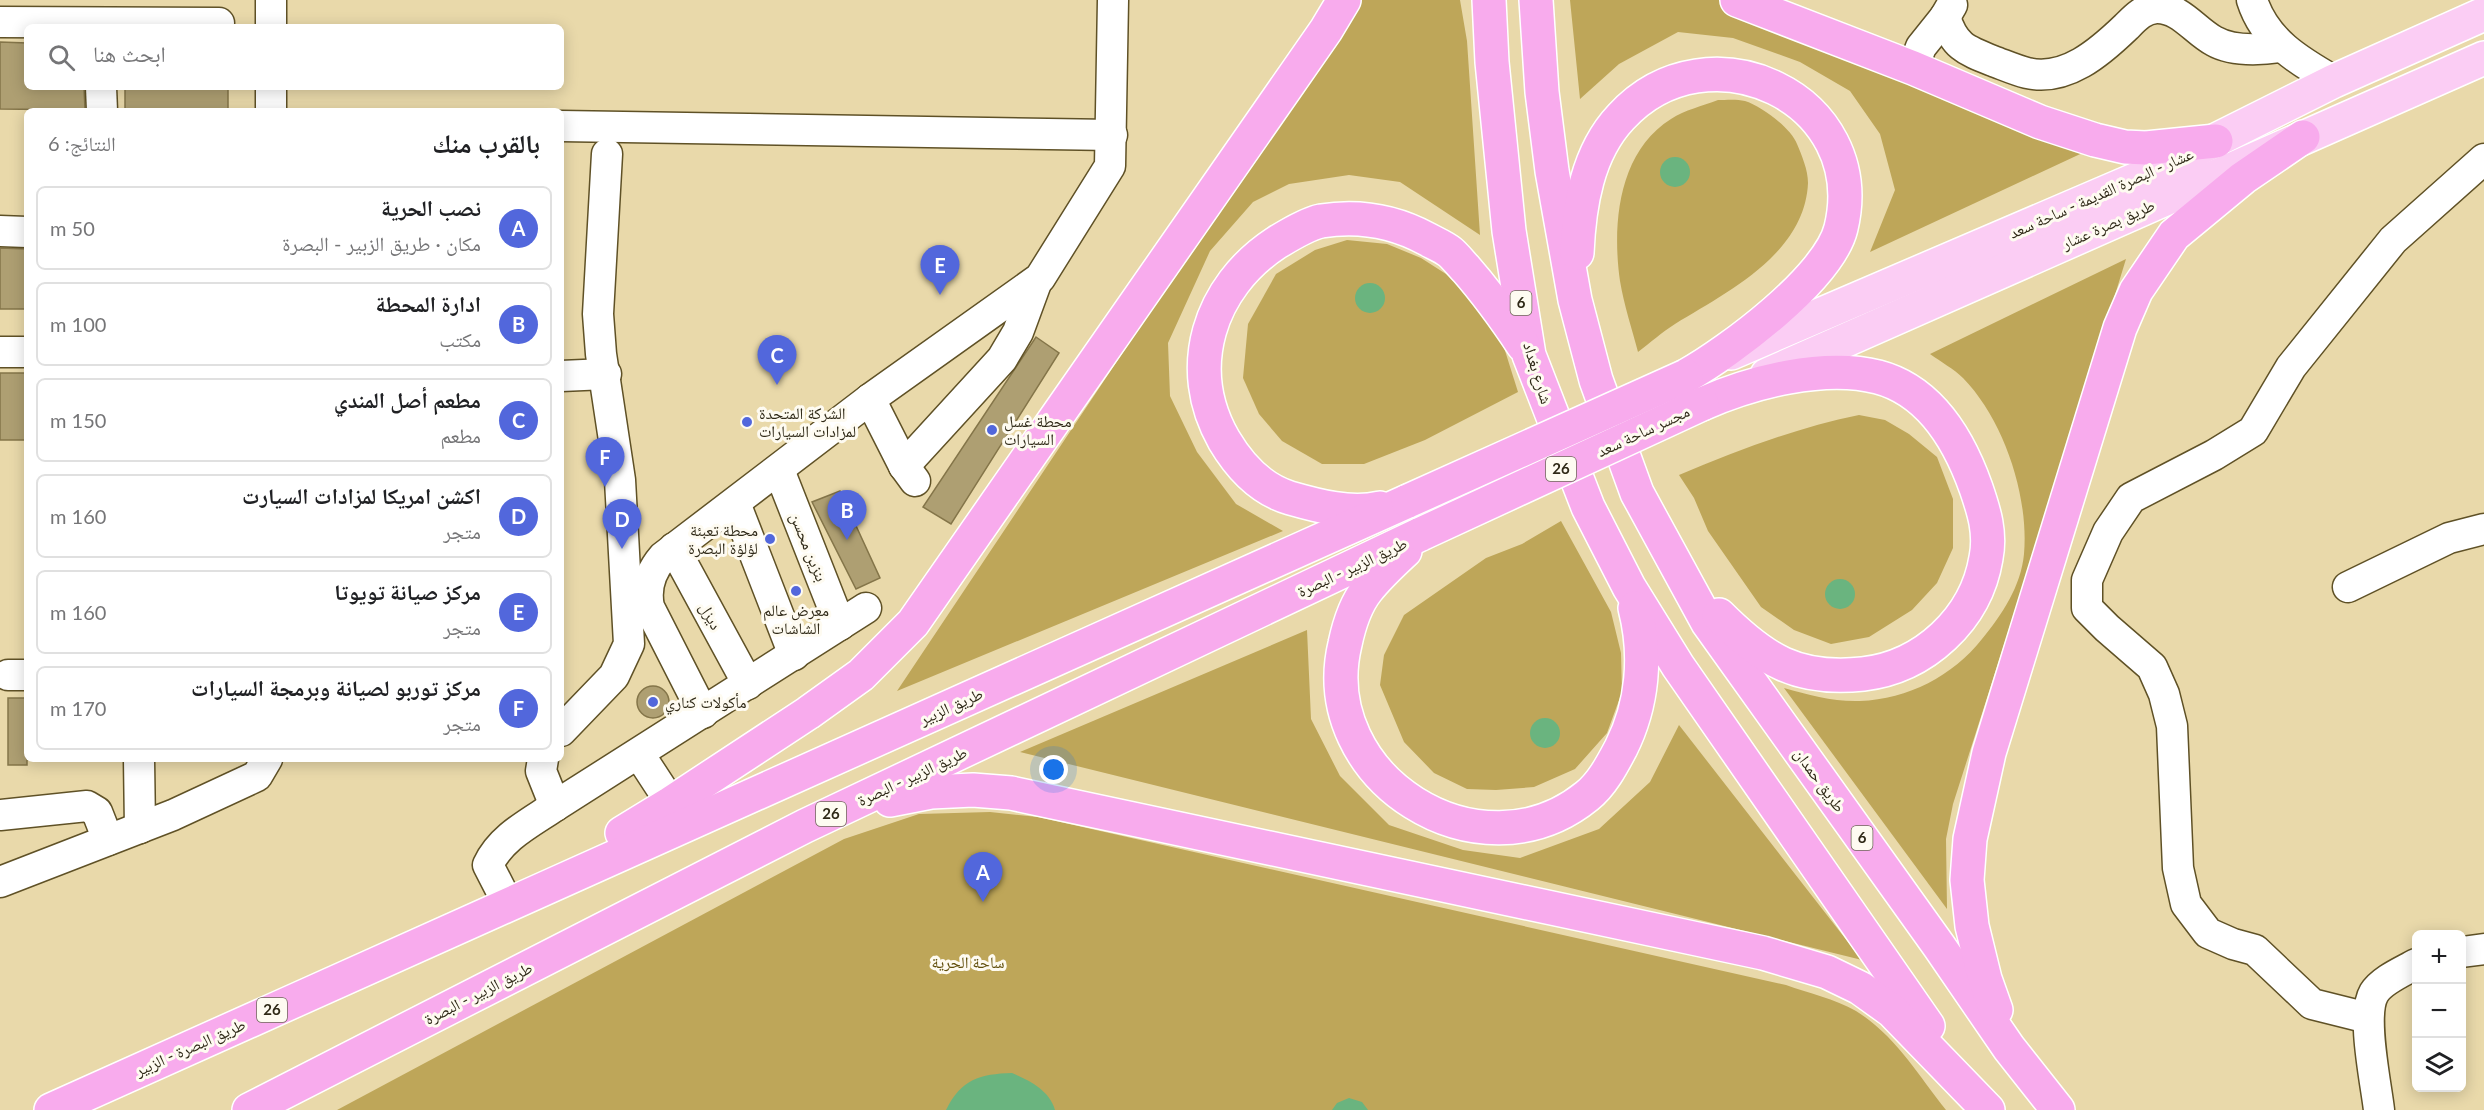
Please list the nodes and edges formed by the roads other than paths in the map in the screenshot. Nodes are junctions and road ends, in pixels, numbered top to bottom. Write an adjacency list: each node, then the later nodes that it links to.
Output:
1 (271, 0): 13 (street)
2 (1113, 0): 23 (street)
3 (1344, 0): 59 (highway)
4 (1489, 0): 34 (highway, شارع بغداد / 6)
5 (1536, 0): 31 (highway, 6)
6 (2252, 0): 14 (street)
7 (1750, 3): 16 (highway)
8 (1950, 9): 14 (street); 16 (street)
9 (2484, 14): 17 (main road, عشار - البصرة القديمة - ساحة سعد)
10 (100, 16): 11 (street); 12 (street)
11 (0, 22)
12 (219, 23)
13 (271, 24)
14 (2282, 47): 17 (street)
15 (2484, 58): 24 (main road, طريق بصرة عشار)
16 (1913, 68): 25 (highway)
17 (2334, 81): 25 (main road, عشار - البصرة القديمة - ساحة سعد)
18 (101, 90): 20 (street)
19 (271, 90): 21 (street)
20 (102, 108)
21 (271, 108)
22 (564, 126): 23 (street)
23 (1112, 135): 30 (street)
24 (2303, 137): 38 (main road, طريق بصرة عشار); 71 (highway)
25 (2216, 141): 37 (main road, عشار - البصرة القديمة - ساحة سعد)
26 (607, 154): 35 (street)
27 (2484, 159): 70 (street)
28 (0, 231): 29 (street)
29 (24, 232)
30 (1036, 283): 39 (street); 39 (street)
31 (1575, 300): 37 (highway); 46 (highway, 6)
32 (0, 352): 33 (street)
33 (24, 352)
34 (1529, 355): 41 (highway); 47 (highway, شارع بغداد / 6)
35 (606, 375): 36 (street); 54 (street)
36 (564, 376)
37 (1700, 380): 38 (highway, 26); 41 (highway, مجسر ساحة سعد / 26, bridge); 44 (highway, مجسر ساحة سعد / 26, bridge)
38 (1732, 391): 46 (highway)
39 (870, 399): 40 (street)
40 (779, 470): 42 (street); 50 (street, بنزين محسن)
41 (1408, 501): 66 (highway, طريق الزبير / 26)
42 (735, 503): 45 (street); 51 (street)
43 (2484, 529): 48 (street)
44 (1421, 534): 47 (highway); 62 (highway, طريق الزبير - البصرة / 26)
45 (674, 548): 52 (street, ديزل); 53 (street)
46 (1672, 562): 71 (highway, طريق حمدان / 6)
47 (1629, 587): 75 (highway, 6)
48 (2348, 587)
49 (866, 609): 50 (street)
50 (840, 625): 51 (street)
51 (794, 655): 52 (street)
52 (748, 684): 53 (street)
53 (703, 713): 55 (street)
54 (564, 728)
55 (639, 754): 59 (street); 60 (street)
56 (139, 762): 63 (street)
57 (265, 762): 63 (street)
58 (542, 762): 60 (street)
59 (671, 803): 66 (highway)
60 (555, 806): 66 (street)
61 (0, 815): 64 (street)
62 (806, 826): 74 (highway, طريق الزبير - البصرة / 26); 75 (highway)
63 (140, 828): 64 (street)
64 (108, 840): 65 (street)
65 (0, 882)
66 (500, 906): 73 (highway, طريق البصرة - الزبير / 26)
67 (2484, 949): 68 (street)
68 (2466, 951)
69 (2412, 966): 70 (street)
70 (2368, 1018): 77 (street)
71 (2009, 1048): 72 (highway, طريق حمدان / 6)
72 (2048, 1098): 76 (main road)
73 (51, 1110)
74 (249, 1110)
75 (1988, 1110)
76 (2071, 1110)
77 (2379, 1110)

